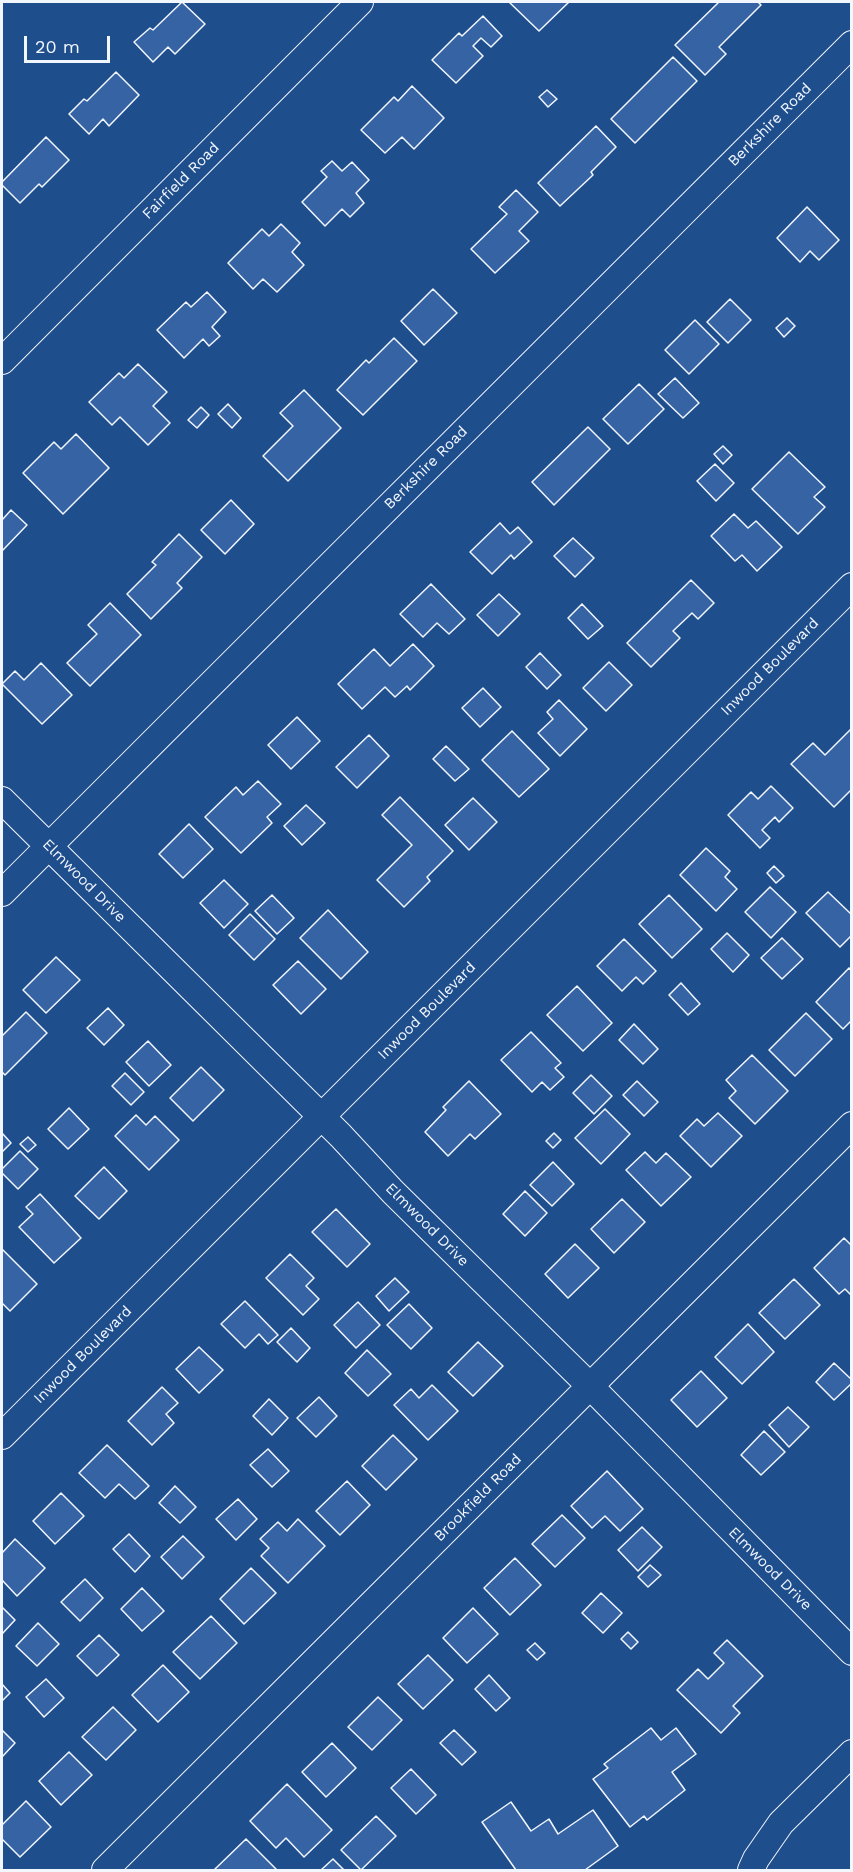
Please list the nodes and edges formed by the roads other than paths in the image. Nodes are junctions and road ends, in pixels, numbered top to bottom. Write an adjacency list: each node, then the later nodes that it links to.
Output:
1 (360, 2): 3 (street, Fairfield Road)
2 (852, 44): 6 (street, Berkshire Road)
3 (2, 361)
4 (852, 586): 8 (street, Inwood Boulevard)
5 (2, 800): 6 (street, Elmwood Drive)
6 (48, 846): 7 (street, Berkshire Road); 8 (street, Elmwood Drive)
7 (2, 893)
8 (322, 1117): 10 (street, Elmwood Drive); 11 (street, Inwood Boulevard)
9 (852, 1125): 10 (street, Brookfield Road)
10 (590, 1386): 12 (street, Elmwood Drive); 14 (street, Brookfield Road)
11 (2, 1436)
12 (852, 1652)
13 (852, 1753): 15 (street)
14 (105, 1870)
15 (751, 1870)

